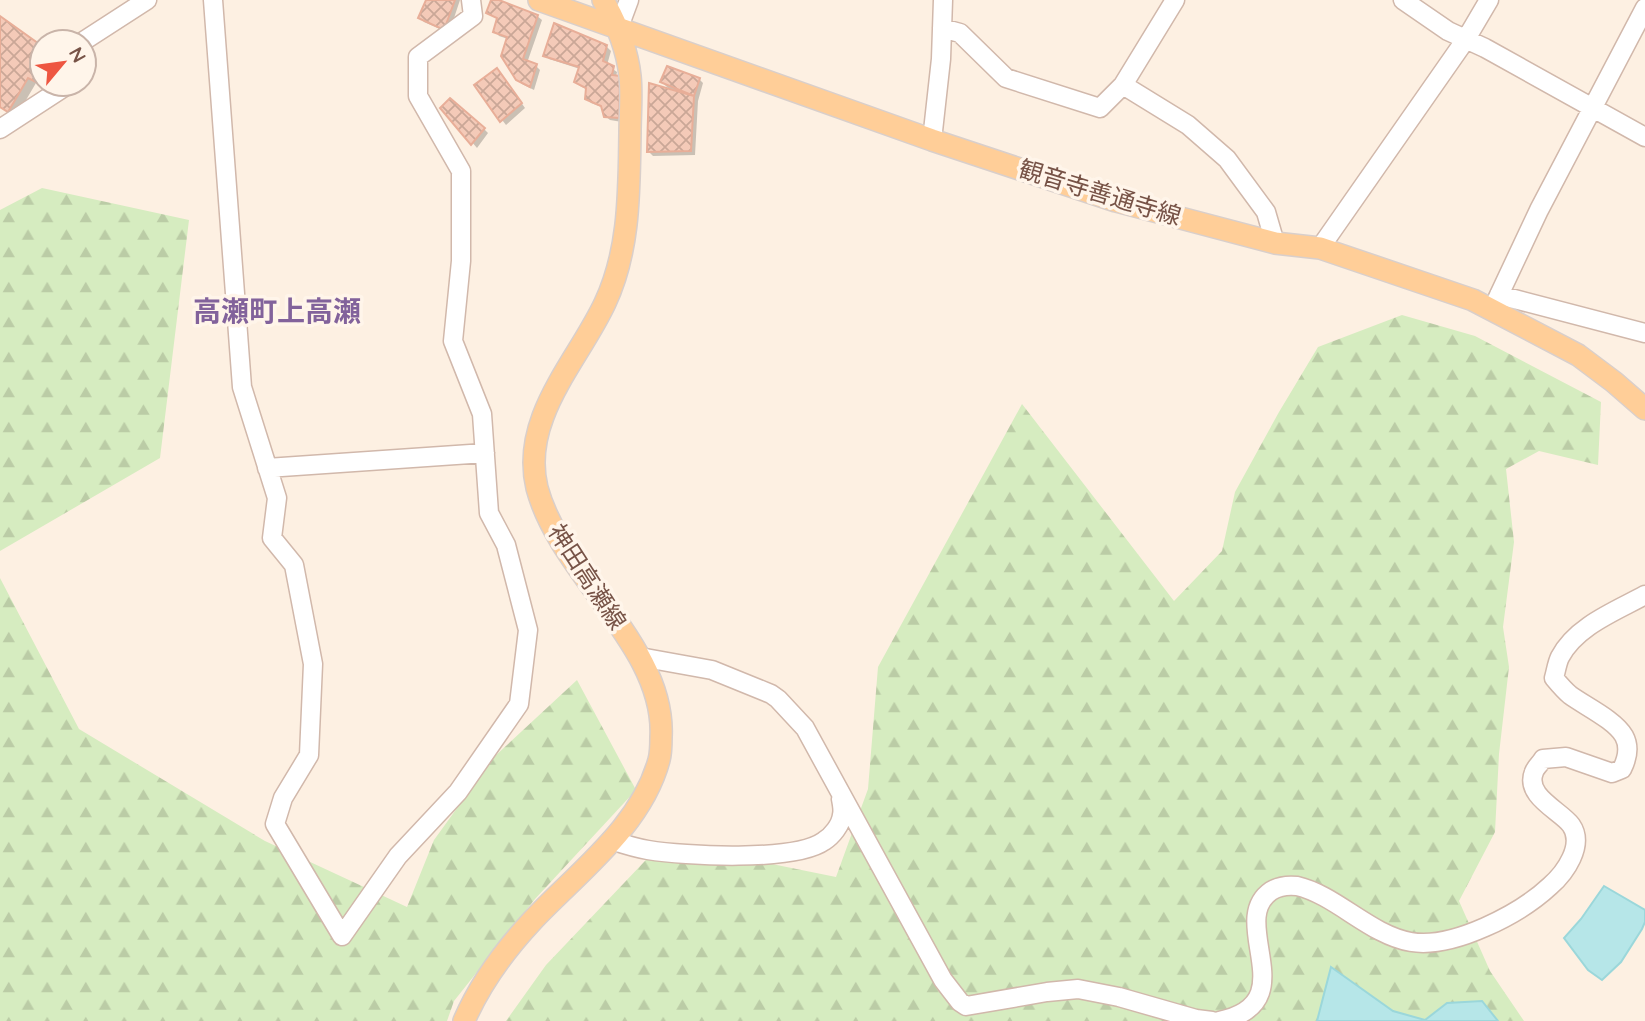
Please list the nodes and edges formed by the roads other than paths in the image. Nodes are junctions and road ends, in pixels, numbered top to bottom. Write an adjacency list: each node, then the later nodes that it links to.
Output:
1 (147, 0): 14 (street)
2 (213, 0): 28 (street)
3 (471, 0): 27 (street)
4 (539, 0): 12 (main road, 観音寺善通寺線)
5 (603, 0): 12 (main road, 神田高瀬線)
6 (629, 0): 12 (street)
7 (943, 0): 13 (street)
8 (1175, 0): 16 (street)
9 (1403, 0): 15 (street)
10 (1489, 0): 15 (street)
11 (1645, 8): 18 (street)
12 (619, 27): 21 (main road, 観音寺善通寺線); 30 (main road, 神田高瀬線)
13 (942, 28): 16 (street); 21 (street)
14 (98, 32)
15 (1466, 39): 18 (street); 23 (street)
16 (1123, 85): 22 (street)
17 (48, 98): 19 (street)
18 (1591, 108): 20 (street); 24 (street)
19 (0, 129)
20 (1645, 136)
21 (932, 140): 22 (main road, 観音寺善通寺線)
22 (1275, 243): 23 (main road, 観音寺善通寺線)
23 (1320, 248): 24 (main road, 観音寺善通寺線)
24 (1496, 303): 25 (street); 26 (main road, 観音寺善通寺線)
25 (1645, 333)
26 (1645, 409)
27 (485, 453): 28 (street); 28 (street)
28 (267, 468)
29 (1645, 595): 35 (street)
30 (640, 657): 31 (street); 32 (main road, 神田高瀬線)
31 (841, 796): 32 (street); 34 (street)
32 (611, 840): 33 (main road, 神田高瀬線)
33 (464, 1021)
34 (1212, 1021)
35 (1219, 1021)

